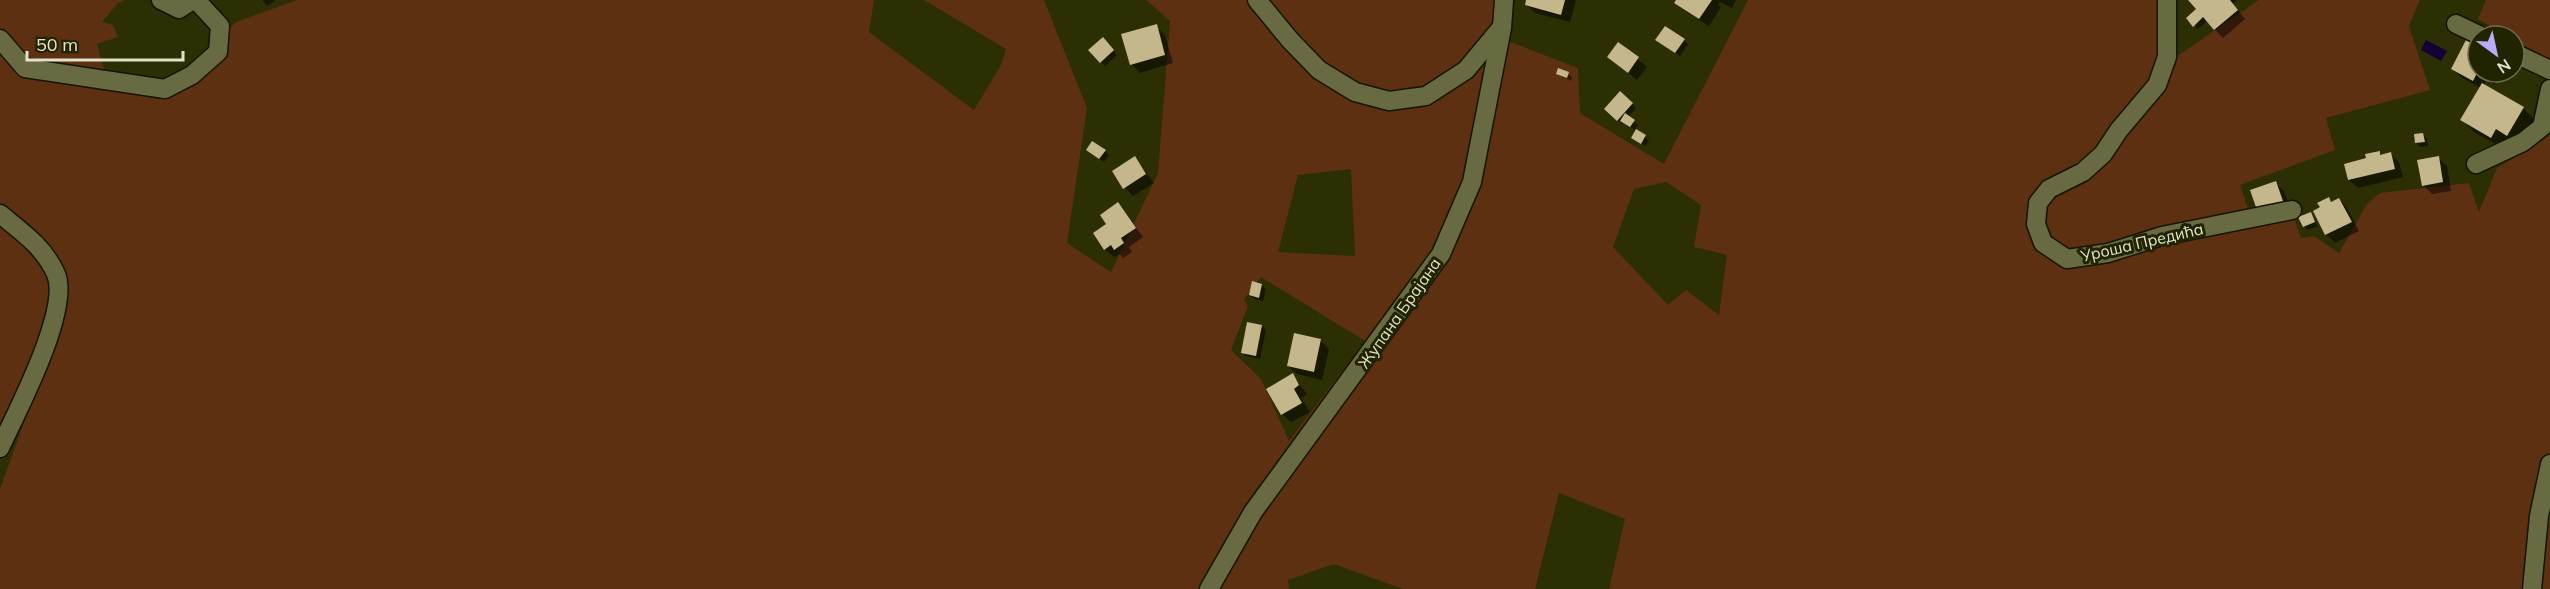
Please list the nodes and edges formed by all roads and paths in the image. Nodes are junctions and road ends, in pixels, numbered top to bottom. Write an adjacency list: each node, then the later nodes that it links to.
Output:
1 (161, 0): 2 (street)
2 (195, 0): 9 (street)
3 (1257, 0): 7 (street)
4 (1504, 0): 7 (street, Жупана Брајана)
5 (2168, 0): 14 (street, Уроша Предића)
6 (2456, 24): 8 (street)
7 (1502, 28): 18 (street, Жупана Брајана)
8 (2466, 29)
9 (0, 39)
10 (2526, 58): 11 (street)
11 (2550, 70)
12 (2550, 89): 13 (street)
13 (2476, 164)
14 (2292, 210)
15 (0, 214): 16 (street)
16 (0, 448)
17 (2550, 464): 19 (street)
18 (1209, 589)
19 (2532, 589)

